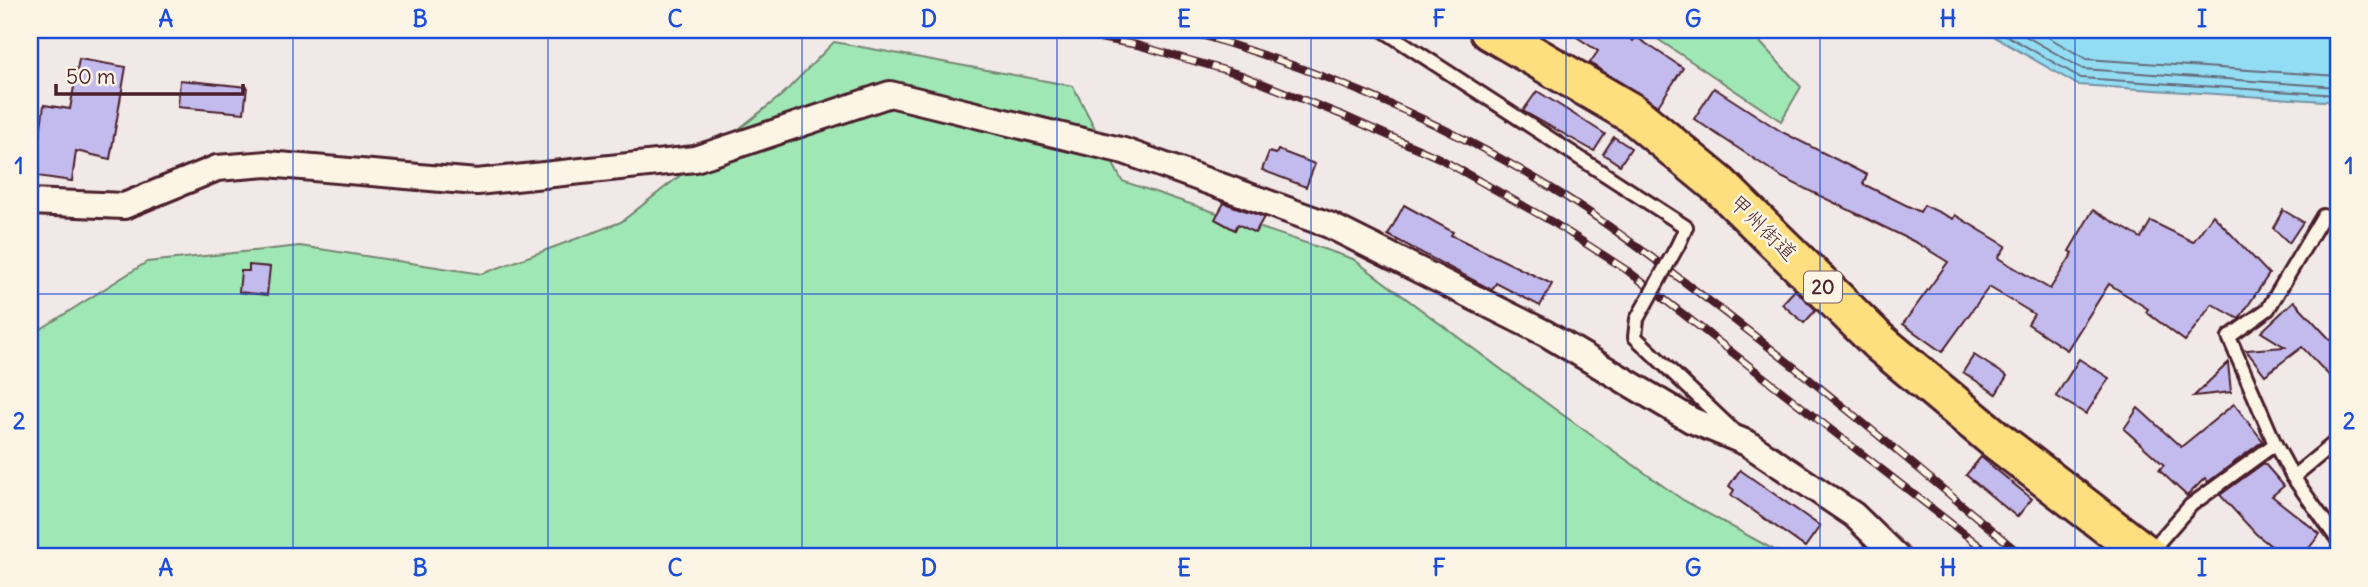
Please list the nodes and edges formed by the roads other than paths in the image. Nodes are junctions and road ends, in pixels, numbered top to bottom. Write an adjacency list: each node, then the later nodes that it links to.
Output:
1 (1383, 30): 6 (lane, bridge)
2 (1489, 30): 11 (highway, 甲州街道 / 20)
3 (30, 202): 6 (street)
4 (2323, 216): 7 (lane)
5 (2338, 440): 8 (lane)
6 (1746, 443): 10 (street)
7 (2275, 444): 8 (lane); 11 (lane)
8 (2293, 477): 9 (lane)
9 (2338, 540)
10 (1897, 557)
11 (2148, 557)

